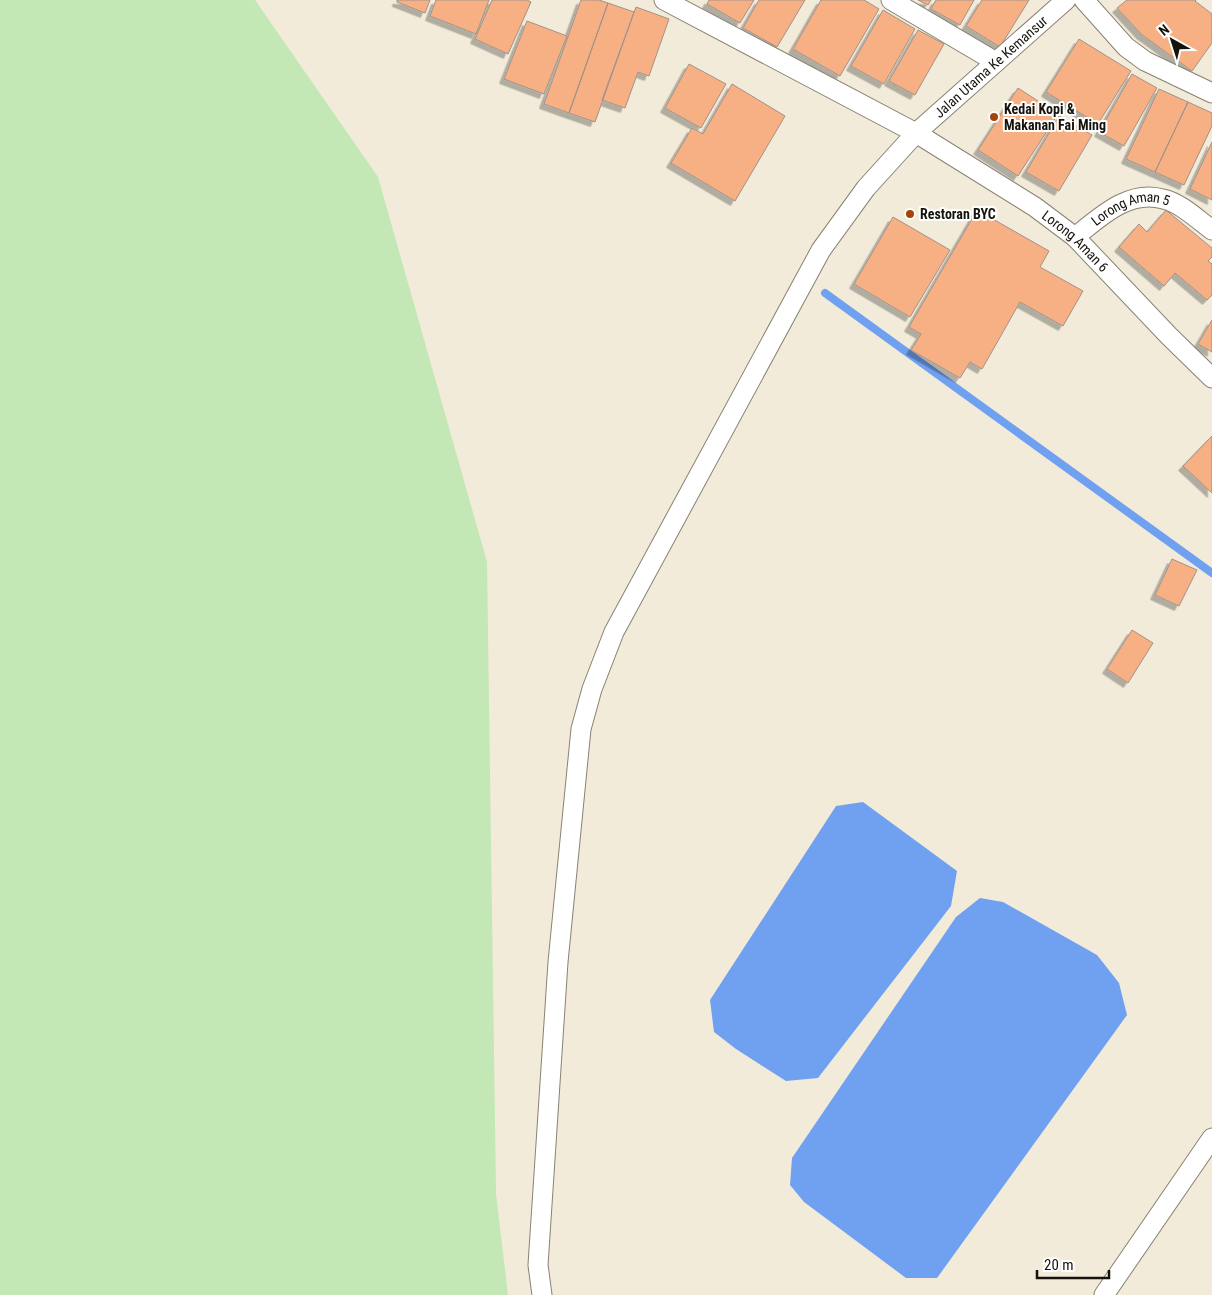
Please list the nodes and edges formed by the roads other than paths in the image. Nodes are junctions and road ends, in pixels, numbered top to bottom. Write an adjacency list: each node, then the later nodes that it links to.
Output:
1 (664, 0): 7 (street, Lorong Aman 6)
2 (891, 0): 5 (street)
3 (1066, 0): 5 (street, Jalan Utama Ke Kemansur)
4 (1084, 0): 6 (street)
5 (996, 62): 7 (street, Jalan Utama Ke Kemansur)
6 (1212, 93)
7 (916, 133): 9 (street, Lorong Aman 6); 12 (street, Jalan Utama Ke Kemansur)
8 (1212, 230): 9 (street, Lorong Aman 5)
9 (1075, 237): 10 (street, Lorong Aman 6)
10 (1212, 378)
11 (1212, 1138): 13 (street)
12 (542, 1295)
13 (1104, 1295)

